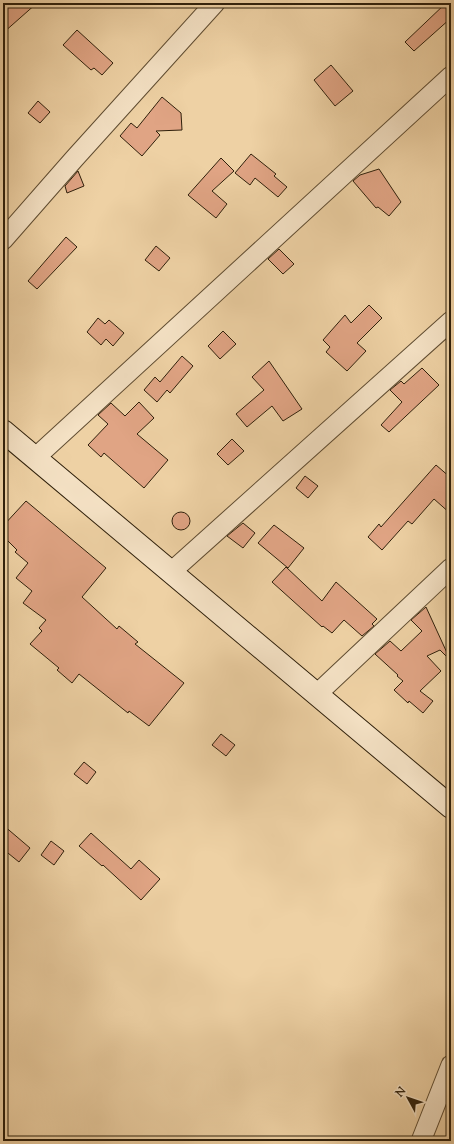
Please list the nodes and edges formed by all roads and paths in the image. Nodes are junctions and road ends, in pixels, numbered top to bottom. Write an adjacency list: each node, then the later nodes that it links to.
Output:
1 (215, 3): 3 (street)
2 (451, 76): 6 (street)
3 (3, 240)
4 (451, 321): 8 (street)
5 (3, 431): 6 (main road)
6 (35, 458): 8 (main road)
7 (451, 568): 9 (street)
8 (171, 572): 9 (main road)
9 (317, 694): 10 (main road)
10 (450, 805)
11 (451, 1065): 12 (street)
12 (421, 1141)

